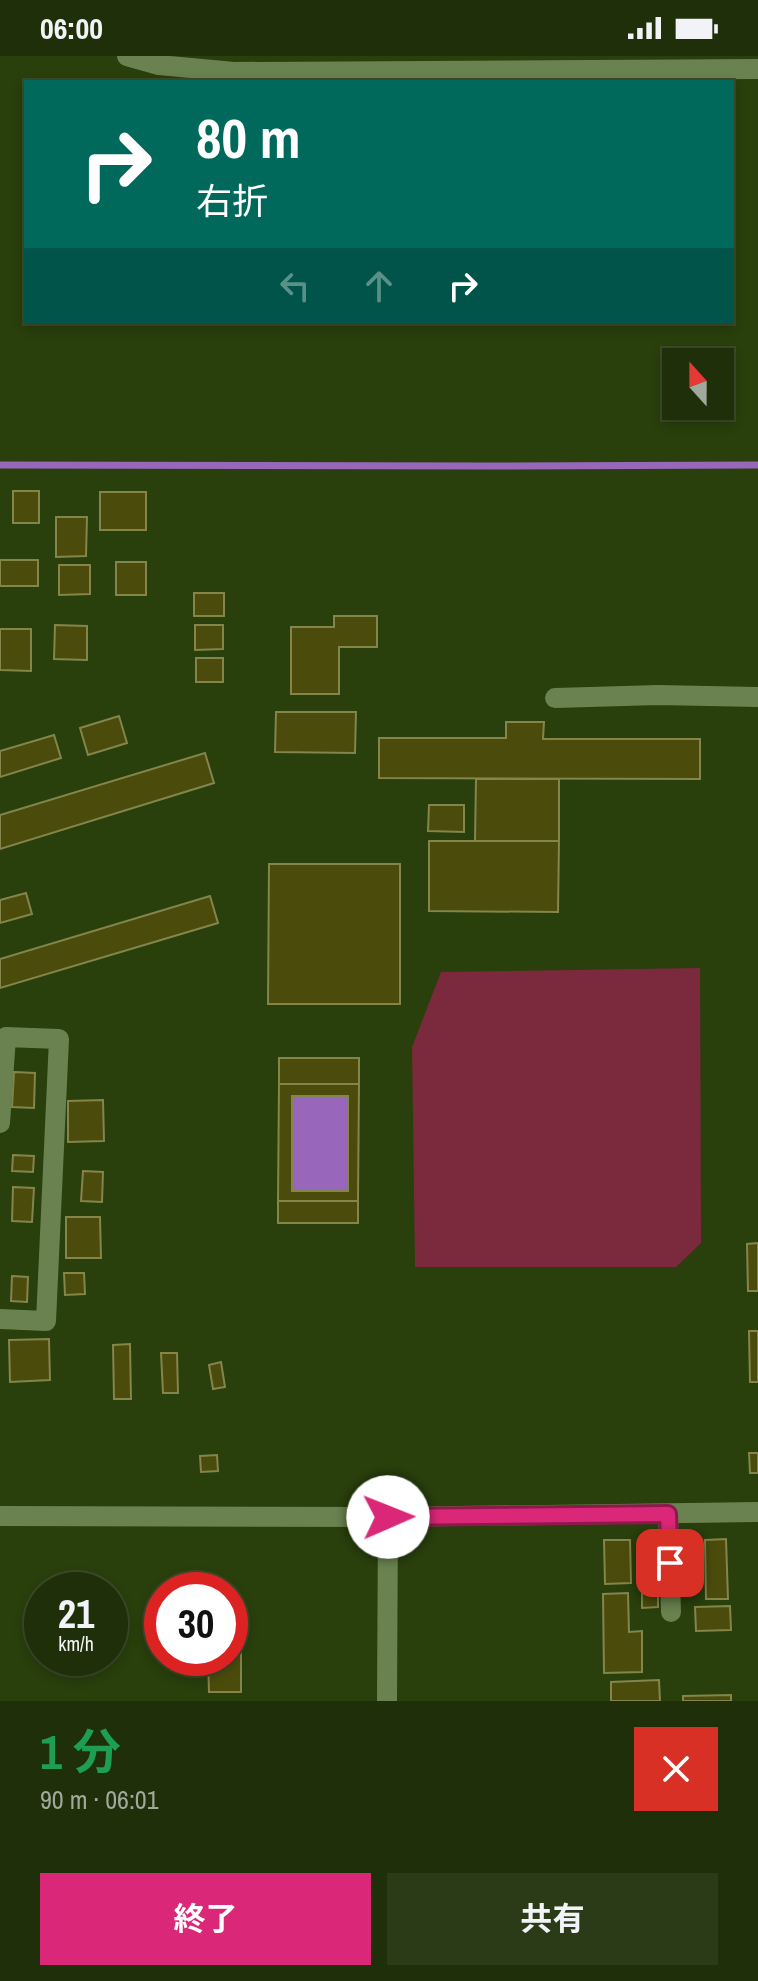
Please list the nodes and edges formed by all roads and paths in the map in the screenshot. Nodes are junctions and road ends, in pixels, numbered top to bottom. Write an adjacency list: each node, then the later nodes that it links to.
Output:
1 (127, 56): 2 (street)
2 (758, 69)
3 (758, 697): 4 (street)
4 (555, 698)
5 (0, 1123): 6 (street)
6 (0, 1319)
7 (758, 1512): 8 (street)
8 (668, 1514): 10 (street); 11 (street)
9 (0, 1516): 10 (street)
10 (388, 1517): 12 (street)
11 (671, 1612)
12 (387, 1701)

